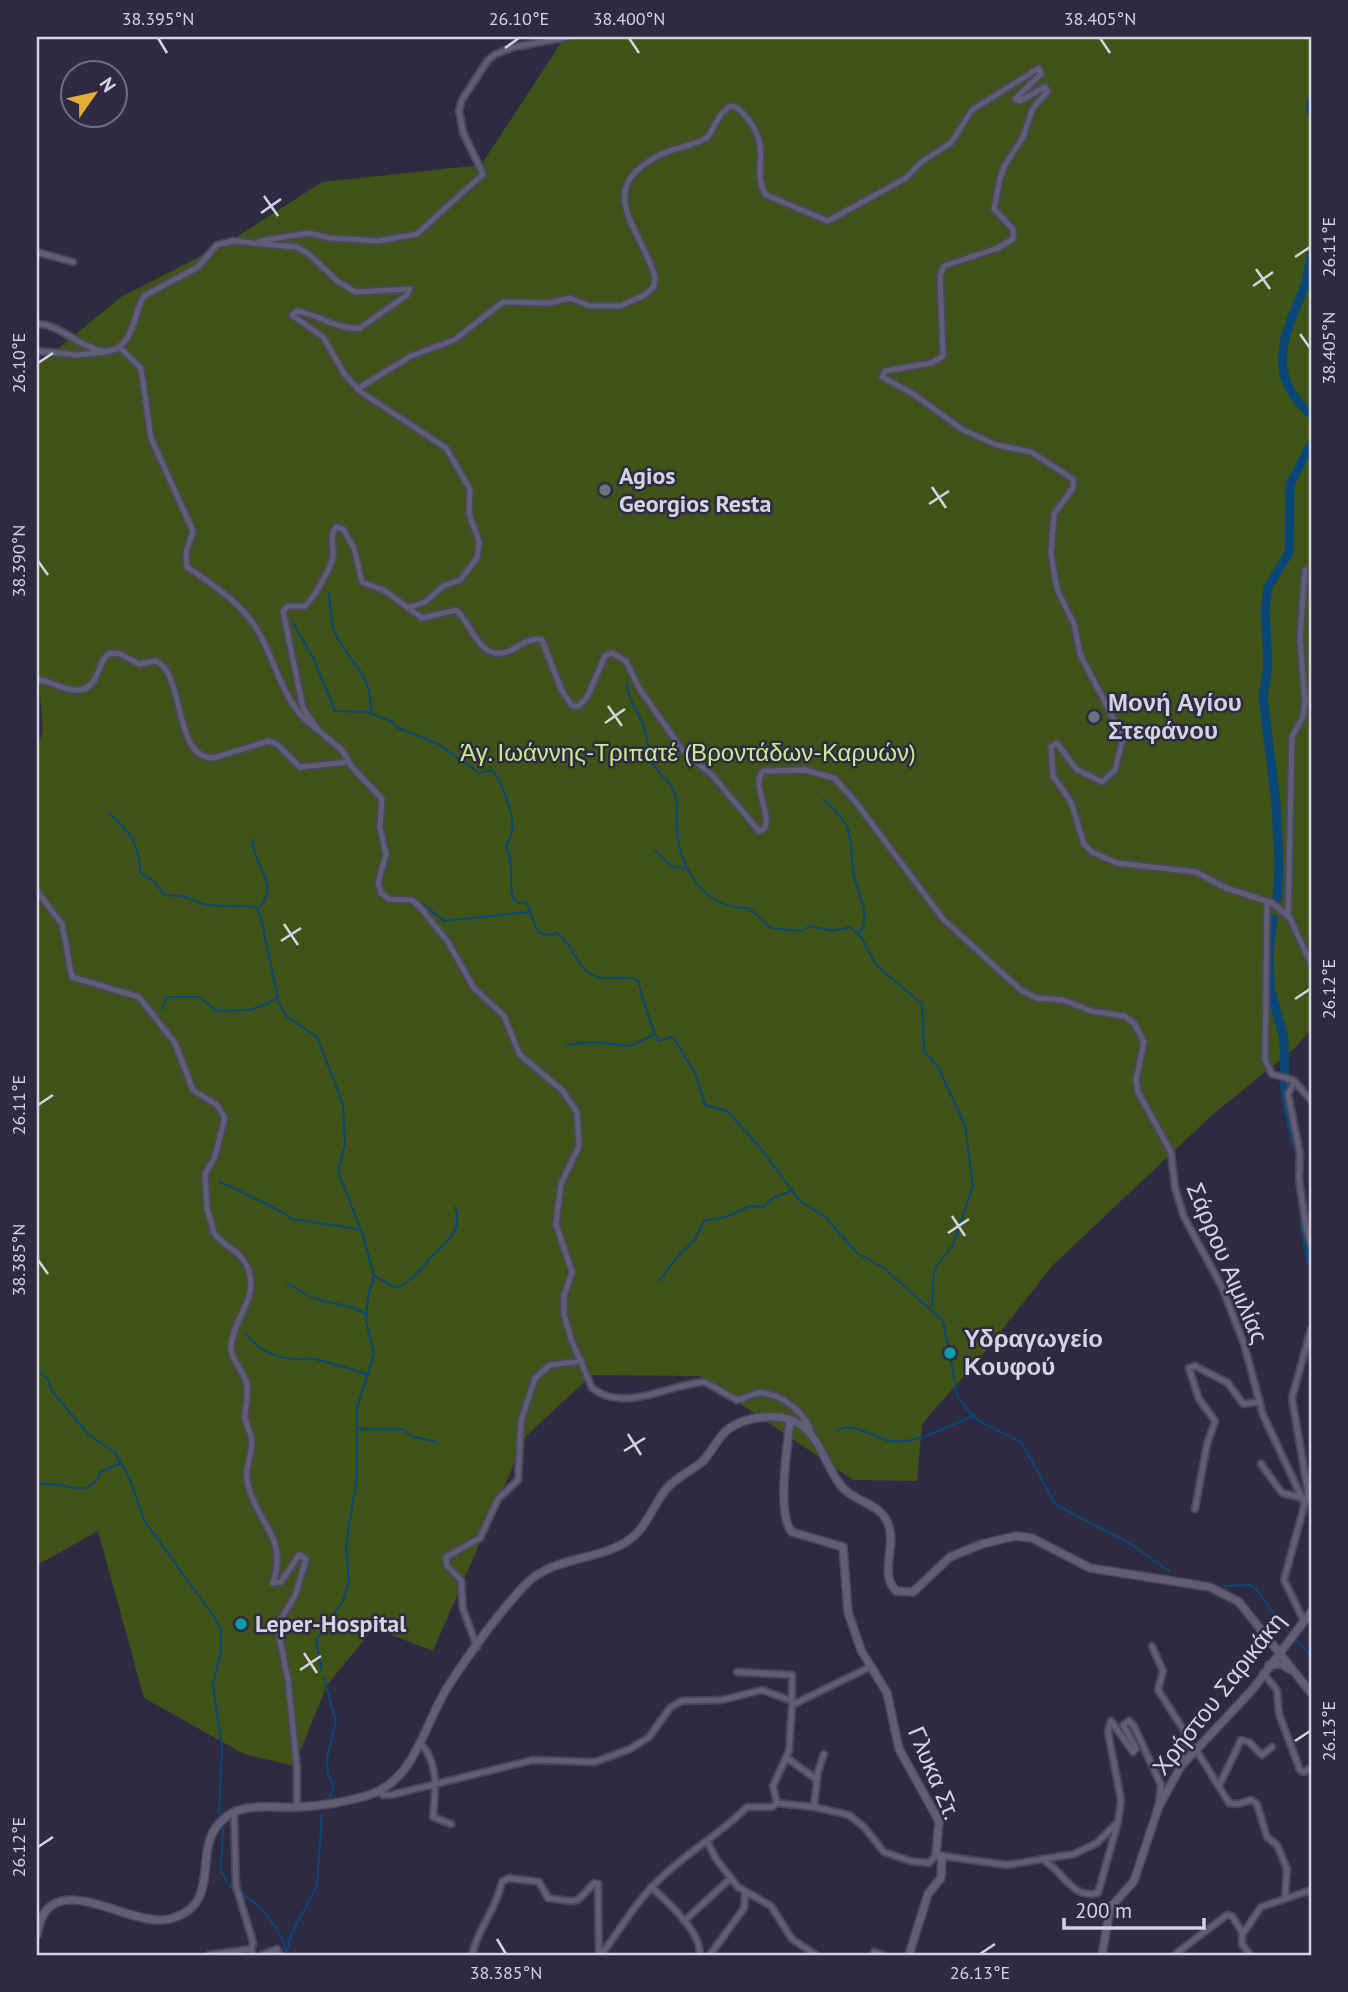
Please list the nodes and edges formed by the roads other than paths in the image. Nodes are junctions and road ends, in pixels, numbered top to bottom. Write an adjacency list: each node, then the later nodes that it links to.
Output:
1 (569, 37): 2 (street)
2 (256, 242): 6 (street); 9 (street)
3 (37, 255): 4 (street)
4 (73, 262)
5 (37, 324): 8 (street)
6 (119, 347): 8 (street); 13 (street)
7 (37, 351): 8 (street)
8 (110, 351)
9 (357, 389): 11 (street); 16 (street)
10 (1306, 570): 17 (street)
11 (407, 608): 13 (street); 24 (street, Σάρρου Αιμιλίας)
12 (37, 679): 14 (street)
13 (319, 731): 14 (street)
14 (348, 762): 23 (street)
15 (37, 891): 59 (street)
16 (1269, 902): 17 (street); 19 (street)
17 (1287, 914): 18 (street)
18 (1311, 964)
19 (1292, 1080): 20 (street); 21 (street)
20 (1311, 1100)
21 (1311, 1244)
22 (1311, 1329): 28 (street)
23 (582, 1361): 26 (street); 36 (street)
24 (1258, 1402): 28 (street, Σάρρου Αιμιλίας); 29 (street)
25 (790, 1420): 26 (main road); 36 (main road); 38 (main road, Γλυκα Στ.)
26 (812, 1436): 31 (main road)
27 (1261, 1464): 28 (street)
28 (1304, 1500): 32 (street)
29 (1195, 1509)
30 (1311, 1612): 32 (main road, Χρήστου Σαρικάκη)
31 (1248, 1614): 33 (main road); 37 (main road)
32 (1303, 1619): 34 (main road, Χρήστου Σαρικάκη)
33 (1266, 1633): 34 (main road); 37 (main road)
34 (1289, 1638): 37 (main road, Χρήστου Σαρικάκη)
35 (1152, 1646): 50 (street)
36 (477, 1647): 45 (main road)
37 (1278, 1653): 39 (main road, Χρήστου Σαρικάκη); 40 (main road); 42 (main road)
38 (870, 1667): 44 (street); 64 (main road, Γλυκα Στ.)
39 (1266, 1669): 40 (main road); 47 (main road, Χρήστου Σαρικάκη); 51 (street)
40 (1289, 1669): 42 (main road)
41 (737, 1672): 44 (street)
42 (1305, 1684): 43 (main road)
43 (1311, 1693)
44 (792, 1703): 49 (street); 53 (street)
45 (420, 1742): 53 (street); 55 (main road)
46 (1272, 1747): 54 (street)
47 (1195, 1748): 50 (main road, Χρήστου Σαρικάκη); 54 (street)
48 (824, 1754): 52 (street)
49 (787, 1758): 52 (street); 56 (street)
50 (1181, 1766): 57 (main road, Χρήστου Σαρικάκη)
51 (1311, 1768)
52 (816, 1779): 58 (street)
53 (435, 1784): 55 (street); 62 (street)
54 (1219, 1786): 70 (street)
55 (379, 1791): 59 (main road)
56 (777, 1804): 58 (street); 63 (street)
57 (1159, 1806): 61 (street); 86 (main road, Χρήστου Σαρικάκη)
58 (814, 1807): 64 (street)
59 (297, 1808): 60 (main road)
60 (234, 1812): 73 (main road); 74 (street)
61 (1118, 1822): 65 (street); 65 (street)
62 (451, 1824)
63 (708, 1843): 66 (street); 67 (street)
64 (939, 1856): 65 (street); 85 (main road, Γλυκα Στ.)
65 (1044, 1861)
66 (730, 1879): 69 (street); 71 (street)
67 (651, 1887): 71 (street); 80 (street)
68 (1311, 1890): 70 (street)
69 (745, 1892): 82 (street); 83 (street)
70 (1285, 1899): 72 (street)
71 (684, 1921): 81 (street)
72 (1242, 1932): 87 (street); 88 (street)
73 (37, 1935)
74 (251, 1952): 76 (street)
75 (874, 1952): 84 (street)
76 (209, 1955)
77 (262, 1955): 78 (street)
78 (280, 1955)
79 (472, 1955): 80 (street)
80 (600, 1955)
81 (699, 1955)
82 (710, 1955)
83 (816, 1955)
84 (883, 1955)
85 (909, 1955)
86 (1102, 1955)
87 (1174, 1955)
88 (1250, 1955)

